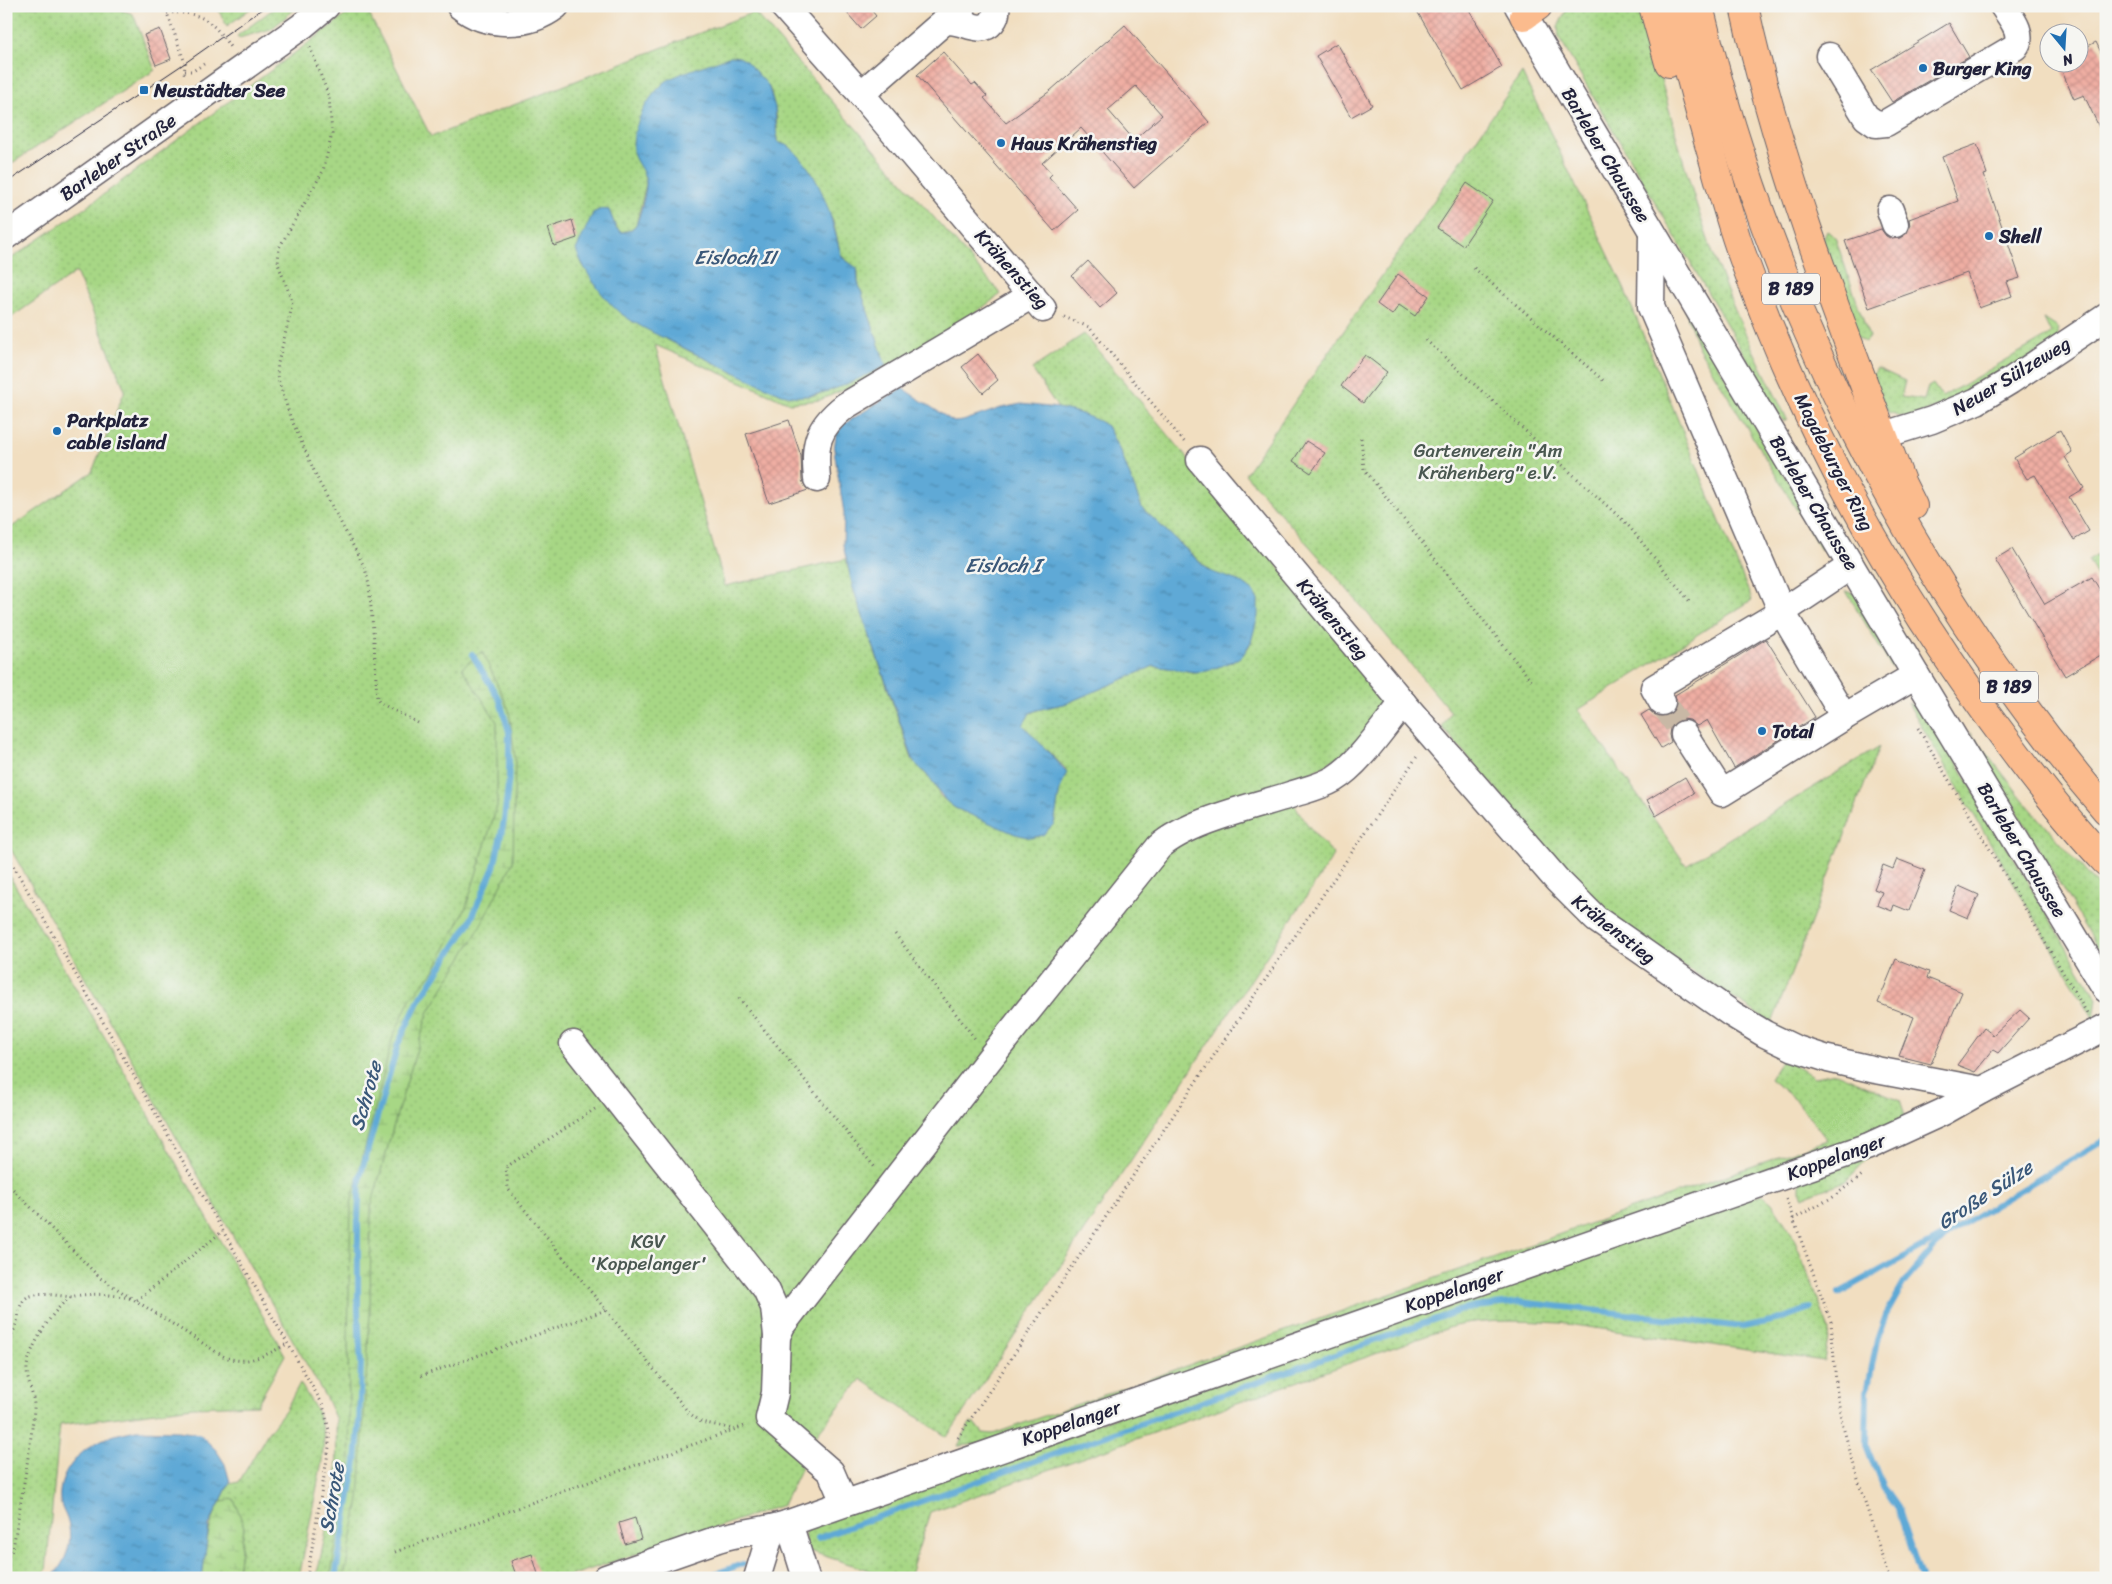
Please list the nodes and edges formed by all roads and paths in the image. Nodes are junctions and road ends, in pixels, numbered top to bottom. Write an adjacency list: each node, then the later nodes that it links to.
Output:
1 (166, 6): 13 (path)
2 (326, 6): 15 (street, Barleber Straße)
3 (460, 6): 4 (street)
4 (556, 6)
5 (783, 6): 19 (street, Krähenstieg)
6 (996, 6): 14 (street)
7 (1653, 6): 20 (highway)
8 (1674, 6): 20 (highway, Magdeburger Ring / B 189)
9 (1700, 6): 32 (highway, Magdeburger Ring / B 189)
10 (1744, 6): 28 (highway)
11 (2004, 6): 17 (street)
12 (1526, 9): 21 (street, Barleber Chaussee)
13 (167, 13): 16 (path); 18 (path)
14 (954, 14): 19 (street)
15 (302, 26): 22 (street, Barleber Straße); 41 (path)
16 (230, 47)
17 (1829, 56)
18 (184, 76)
19 (861, 94): 24 (street, Krähenstieg)
20 (1714, 160): 46 (highway, Magdeburger Ring / B 189)
21 (1652, 234): 33 (street, Barleber Chaussee); 35 (street)
22 (6, 236)
23 (1474, 268): 27 (path)
24 (1037, 302): 30 (path, Krähenstieg); 31 (street)
25 (2106, 317): 28 (street, Neuer Sülzeweg)
26 (1426, 340): 34 (path)
27 (1605, 382)
28 (1884, 435): 32 (highway)
29 (1361, 438): 37 (path)
30 (1200, 460): 39 (street, Krähenstieg)
31 (817, 479)
32 (1922, 556): 44 (highway, Magdeburger Ring / B 189)
33 (1851, 566): 35 (street); 36 (street, Barleber Chaussee)
34 (1691, 603)
35 (1782, 612): 38 (street); 40 (street)
36 (1916, 675): 40 (street); 48 (street, Barleber Chaussee)
37 (1533, 683)
38 (1662, 702)
39 (1403, 703): 42 (street, Krähenstieg); 52 (street)
40 (1844, 717): 43 (street)
41 (418, 723)
42 (1432, 734): 53 (street, Krähenstieg); 70 (path)
43 (1684, 734)
44 (2106, 810)
45 (6, 854): 60 (path)
46 (2106, 862)
47 (895, 934): 52 (path)
48 (2106, 989)
49 (739, 998): 58 (path)
50 (2106, 1027): 53 (street, Koppelanger)
51 (573, 1044): 54 (street)
52 (990, 1058): 58 (street)
53 (1982, 1090): 56 (street, Koppelanger)
54 (614, 1097): 63 (path); 64 (street)
55 (1868, 1169): 59 (path)
56 (1778, 1178): 59 (path); 70 (street, Koppelanger)
57 (6, 1182): 62 (path)
58 (891, 1187): 64 (street)
59 (1793, 1218): 79 (path)
60 (223, 1231): 62 (path); 66 (path)
61 (73, 1297): 62 (path); 65 (path); 74 (path)
62 (136, 1300): 66 (path)
63 (606, 1310): 67 (path); 69 (path)
64 (777, 1336): 68 (street)
65 (6, 1343)
66 (287, 1344): 75 (path)
67 (421, 1376)
68 (769, 1418): 69 (path); 71 (street)
69 (734, 1429): 73 (path)
70 (936, 1470): 71 (street, Koppelanger)
71 (844, 1502): 72 (street, Koppelanger)
72 (780, 1526): 76 (street, Koppelanger); 77 (street); 78 (street)
73 (395, 1552)
74 (6, 1560)
75 (307, 1578)
76 (606, 1578)
77 (757, 1578)
78 (806, 1578)
79 (1889, 1578)

